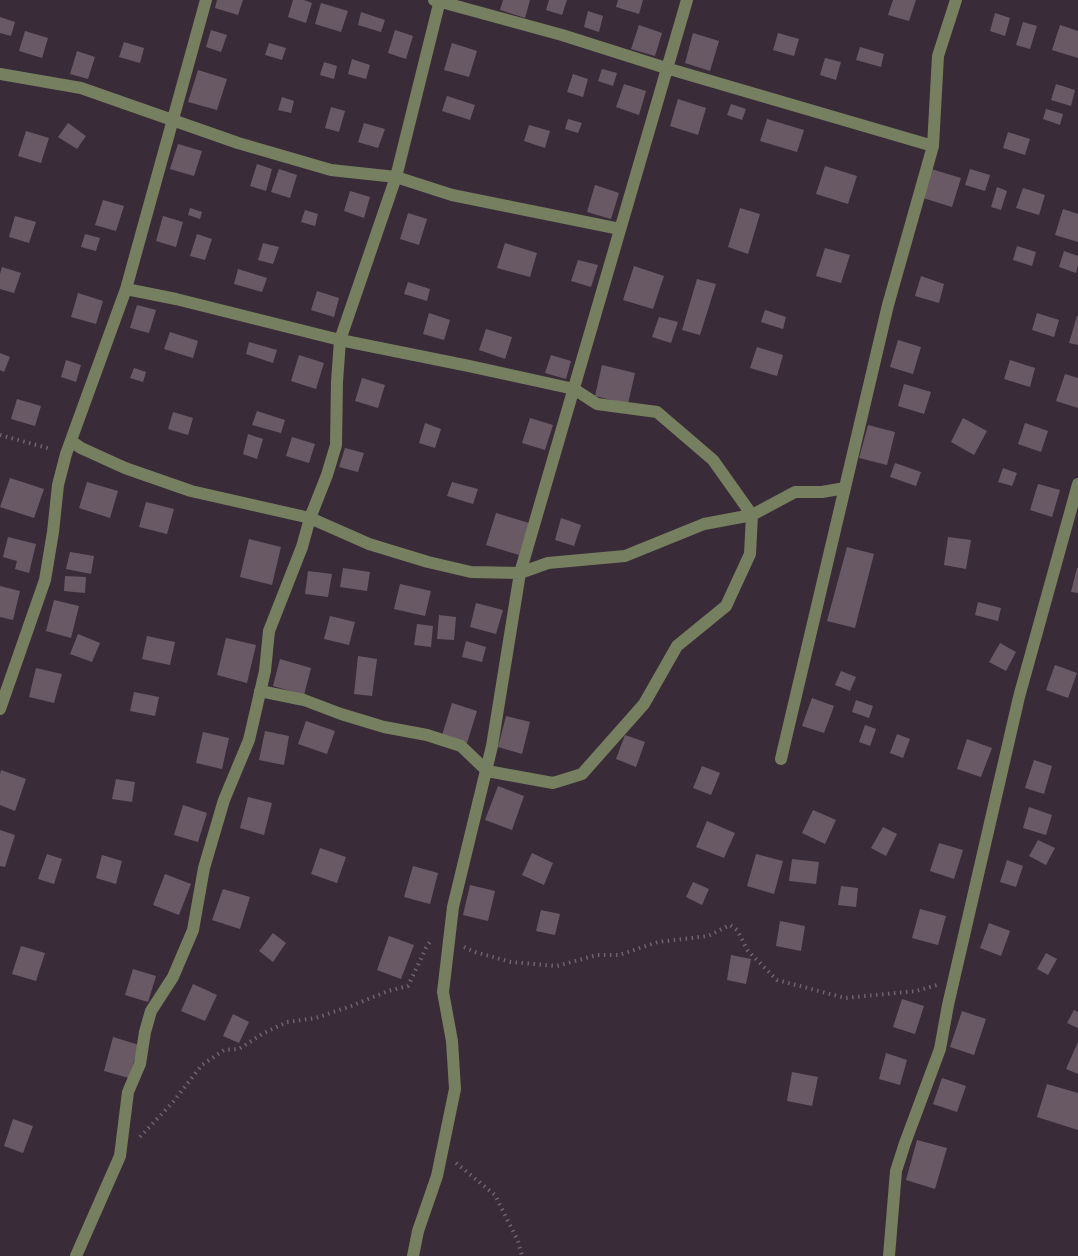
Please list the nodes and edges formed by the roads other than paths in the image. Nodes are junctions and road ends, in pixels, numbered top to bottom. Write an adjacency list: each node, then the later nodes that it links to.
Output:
1 (206, 0): 7 (street)
2 (437, 0): 5 (street); 9 (street)
3 (687, 0): 5 (street)
4 (956, 0): 8 (street)
5 (666, 68): 8 (street); 10 (street)
6 (0, 74): 7 (street)
7 (173, 120): 9 (street); 11 (street)
8 (933, 146): 16 (street)
9 (396, 177): 10 (street); 12 (street)
10 (620, 229): 13 (street)
11 (126, 289): 12 (street); 14 (street)
12 (340, 339): 13 (street); 18 (street)
13 (574, 389): 17 (street); 19 (street)
14 (71, 441): 18 (street); 21 (street)
15 (1078, 484): 26 (street)
16 (845, 488): 17 (street); 22 (street)
17 (752, 514): 19 (street); 23 (street)
18 (310, 518): 19 (street); 20 (street)
19 (520, 573): 23 (street)
20 (260, 691): 23 (street); 24 (street)
21 (0, 709)
22 (781, 759)
23 (487, 771): 25 (street)
24 (76, 1256)
25 (413, 1256)
26 (889, 1256)

